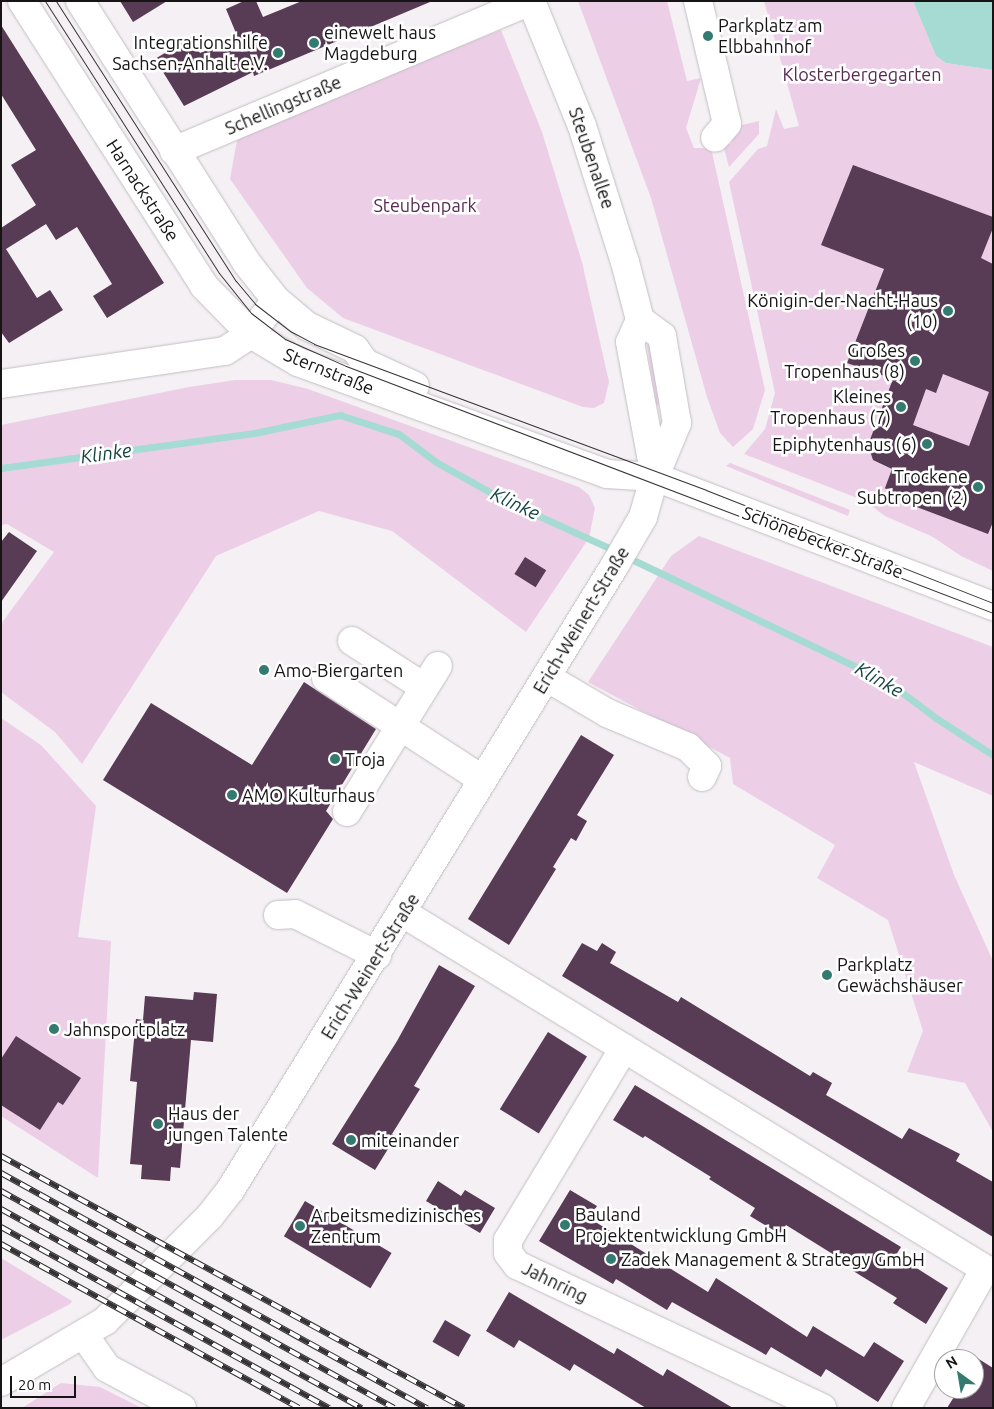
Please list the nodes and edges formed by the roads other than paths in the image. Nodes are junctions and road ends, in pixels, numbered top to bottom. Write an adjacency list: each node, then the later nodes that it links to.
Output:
1 (22, 1): 9 (street, Harnackstraße)
2 (80, 1): 6 (street)
3 (530, 1): 6 (street, Schellingstraße); 8 (street, Steubenallee)
4 (698, 1): 5 (street)
5 (715, 138)
6 (174, 151): 7 (street)
7 (276, 300): 9 (street); 11 (street, Schönebecker Straße)
8 (640, 320): 11 (street); 11 (street)
9 (251, 334): 10 (street); 11 (street, Sternstraße)
10 (3, 381)
11 (655, 477): 12 (street, Schönebecker Straße); 14 (street, Erich-Weinert-Straße)
12 (993, 606)
13 (352, 642): 16 (street)
14 (546, 677): 17 (street); 18 (street, Erich-Weinert-Straße)
15 (326, 678): 16 (street)
16 (400, 725): 18 (street); 19 (street)
17 (702, 777)
18 (484, 780): 20 (street, Erich-Weinert-Straße)
19 (347, 812)
20 (403, 913): 22 (street, Erich-Weinert-Straße); 23 (street)
21 (278, 915): 22 (street)
22 (377, 955): 24 (street, Erich-Weinert-Straße)
23 (624, 1048): 27 (street, Jahnring); 28 (street)
24 (84, 1336): 25 (street, Erich-Weinert-Straße); 26 (street)
25 (1, 1382)
26 (182, 1408)
27 (822, 1408)
28 (906, 1408)

